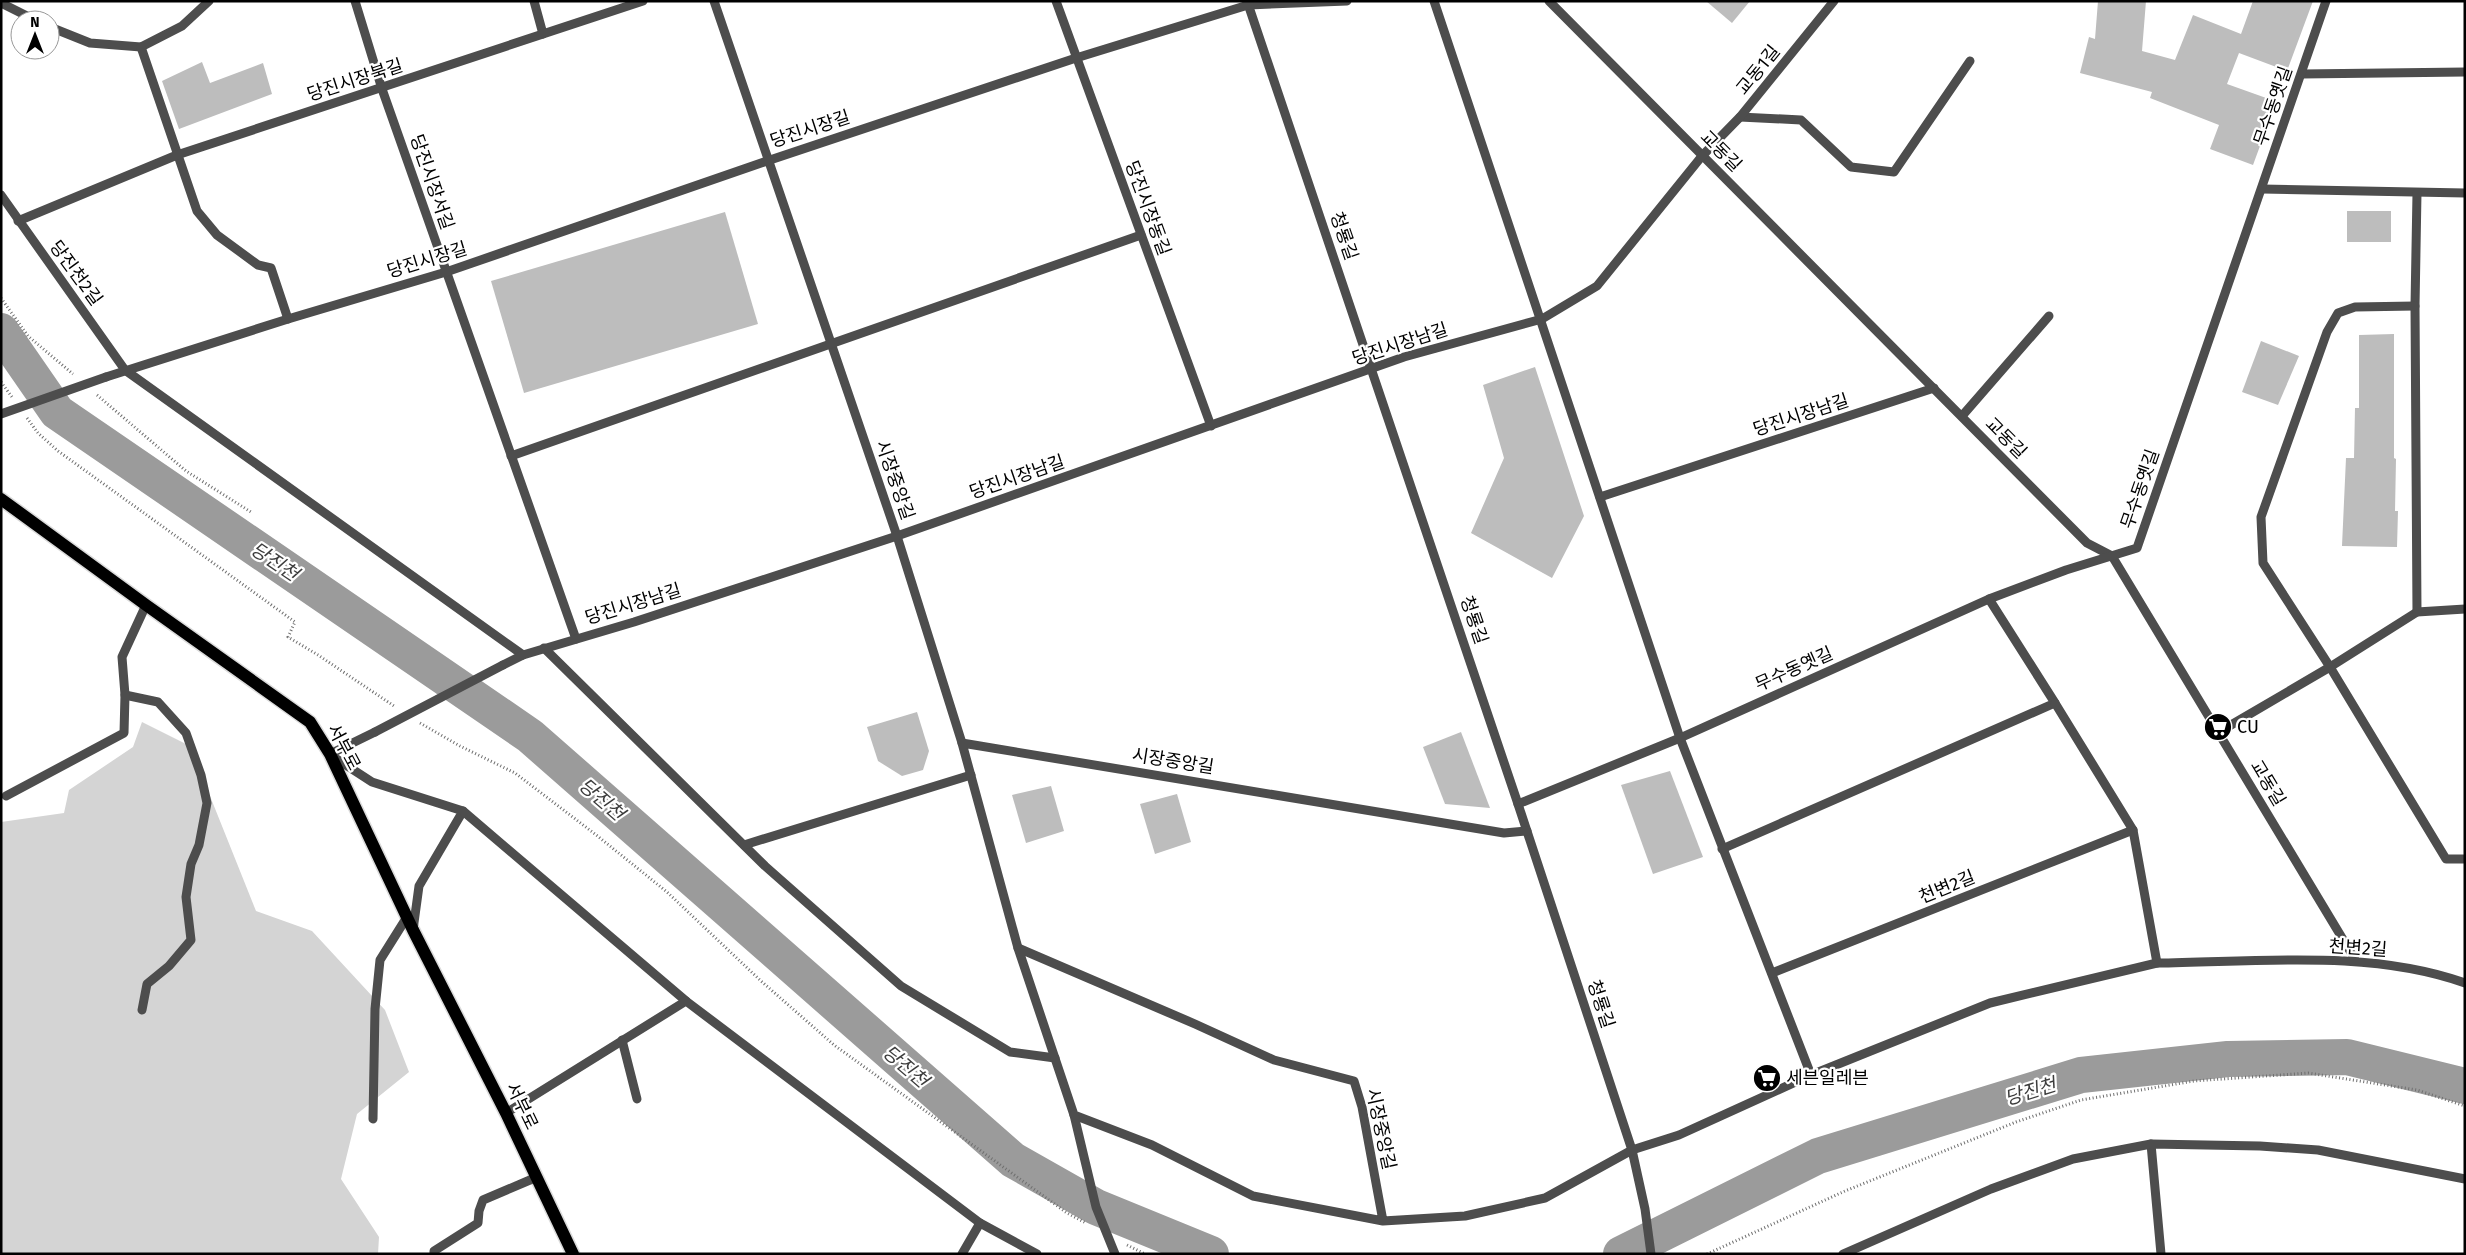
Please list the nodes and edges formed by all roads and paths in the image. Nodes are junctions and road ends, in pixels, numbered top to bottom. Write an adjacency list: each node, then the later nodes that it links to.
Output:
1 (209, 1): 17 (street)
2 (355, 1): 22 (street, 당진시장서길)
3 (534, 1): 16 (street)
4 (642, 1): 16 (street, 당진시장북길)
5 (714, 1): 26 (street)
6 (1056, 1): 18 (street, 당진시장동길)
7 (1347, 1): 13 (street, 당진시장길)
8 (1434, 1): 38 (street)
9 (1549, 1): 25 (street, 교동길)
10 (1834, 1): 23 (street, 교동1길)
11 (2326, 1): 21 (street, 무수동옛길)
12 (1, 3): 14 (street)
13 (1247, 3): 18 (street, 당진시장길); 41 (street, 청룡길)
14 (15, 10)
15 (60, 31): 17 (street)
16 (543, 34): 22 (street, 당진시장북길)
17 (141, 48): 24 (street)
18 (1076, 58): 26 (street, 당진시장길); 32 (street, 당진시장동길)
19 (1970, 61): 23 (street)
20 (2465, 72): 21 (street)
21 (2302, 74): 27 (street, 무수동옛길)
22 (382, 89): 24 (street, 당진시장북길); 33 (street, 당진시장서길)
23 (1740, 117): 25 (street, 교동1길)
24 (177, 155): 31 (street, 당진시장북길); 37 (street)
25 (1702, 156): 38 (street, 당진시장남길); 44 (street, 교동길)
26 (770, 160): 33 (street, 당진시장길); 39 (street, 시장중앙길)
27 (2262, 189): 29 (street); 56 (street, 무수동옛길)
28 (2465, 192): 29 (street)
29 (2417, 193): 35 (street)
30 (1, 195): 31 (street, 당진천2길)
31 (18, 221): 40 (street, 당진천2길)
32 (1141, 235): 39 (street); 50 (street, 당진시장동길)
33 (446, 272): 37 (street, 당진시장길); 51 (street, 당진시장서길)
34 (1, 298): 42 (path)
35 (2415, 306): 60 (street); 64 (street)
36 (2049, 316): 49 (street)
37 (288, 319): 40 (street, 당진시장길)
38 (1542, 319): 41 (street, 당진시장남길); 52 (street)
39 (830, 342): 51 (street); 55 (street, 시장중앙길)
40 (125, 370): 48 (street, 당진시장길, bridge); 63 (street, 당진천2길)
41 (1372, 370): 50 (street, 당진시장남길); 75 (street, 청룡길)
42 (81, 381)
43 (1, 382): 46 (path)
44 (1934, 388): 49 (street, 교동길); 52 (street, 당진시장남길)
45 (96, 394): 54 (path)
46 (17, 404)
47 (22, 411): 67 (path)
48 (1, 414)
49 (1962, 416): 56 (street, 교동길)
50 (1211, 426): 55 (street, 당진시장남길)
51 (511, 456): 61 (street, 당진시장서길)
52 (1600, 497): 70 (street)
53 (1, 499): 58 (main road, 서부로)
54 (251, 512)
55 (897, 536): 61 (street, 당진시장남길); 71 (street, 시장중앙길)
56 (2112, 556): 57 (street, 무수동옛길); 69 (street, 교동길)
57 (1989, 599): 66 (street); 70 (street, 무수동옛길)
58 (146, 605): 65 (street); 72 (main road, 서부로)
59 (2465, 609): 60 (street)
60 (2417, 612): 64 (street)
61 (576, 638): 62 (street, 당진시장남길)
62 (544, 648): 63 (street, 당진시장남길); 79 (street)
63 (523, 655): 72 (street, 당진시장남길, bridge)
64 (2330, 667): 69 (street); 81 (street)
65 (125, 695): 74 (street); 90 (street)
66 (2055, 703): 77 (street); 80 (street)
67 (398, 708)
68 (414, 719): 105 (path)
69 (2219, 732): 85 (street, 교동길)
70 (1680, 738): 75 (street, 무수동옛길); 80 (street)
71 (962, 743): 73 (street, 시장중앙길); 78 (street, 시장중앙길)
72 (330, 754): 76 (street); 82 (main road, 서부로)
73 (971, 775): 79 (street); 84 (street, 시장중앙길)
74 (6, 796)
75 (1518, 804): 78 (street, 청룡길)
76 (463, 811): 83 (street); 89 (street)
77 (2133, 830): 86 (street); 87 (street, 천변2길)
78 (1527, 831): 100 (street, 청룡길)
79 (744, 845): 92 (street)
80 (1722, 849): 87 (street)
81 (2465, 859)
82 (407, 916): 83 (main road, 서부로); 98 (street)
83 (414, 930): 96 (main road, 서부로)
84 (1018, 948): 92 (street, 시장중앙길); 103 (street, 시장중앙길)
85 (2356, 961): 86 (street, 천변2길); 88 (street, 천변2길)
86 (2158, 964): 93 (street, 천변2길)
87 (1772, 973): 93 (street)
88 (2465, 983)
89 (686, 1001): 91 (street); 104 (street)
90 (142, 1010)
91 (622, 1040): 94 (street); 96 (street)
92 (1055, 1058): 97 (street, 시장중앙길)
93 (1811, 1075): 100 (street, 천변2길)
94 (637, 1099)
95 (2465, 1106): 114 (path)
96 (506, 1113): 101 (main road, 서부로)
97 (1074, 1114): 103 (street); 111 (street, 시장중앙길, bridge)
98 (373, 1119)
99 (2151, 1144): 102 (street); 115 (street); 116 (street)
100 (1632, 1150): 103 (street); 113 (street, 청룡길)
101 (537, 1178): 107 (street); 108 (main road, 서부로)
102 (2465, 1179)
103 (1383, 1221)
104 (980, 1223): 109 (street); 110 (street)
105 (1093, 1227)
106 (1119, 1240): 112 (path)
107 (434, 1254)
108 (573, 1254)
109 (962, 1254)
110 (1036, 1254)
111 (1115, 1254)
112 (1144, 1254)
113 (1651, 1254)
114 (1707, 1254)
115 (1844, 1254)
116 (2161, 1254)

